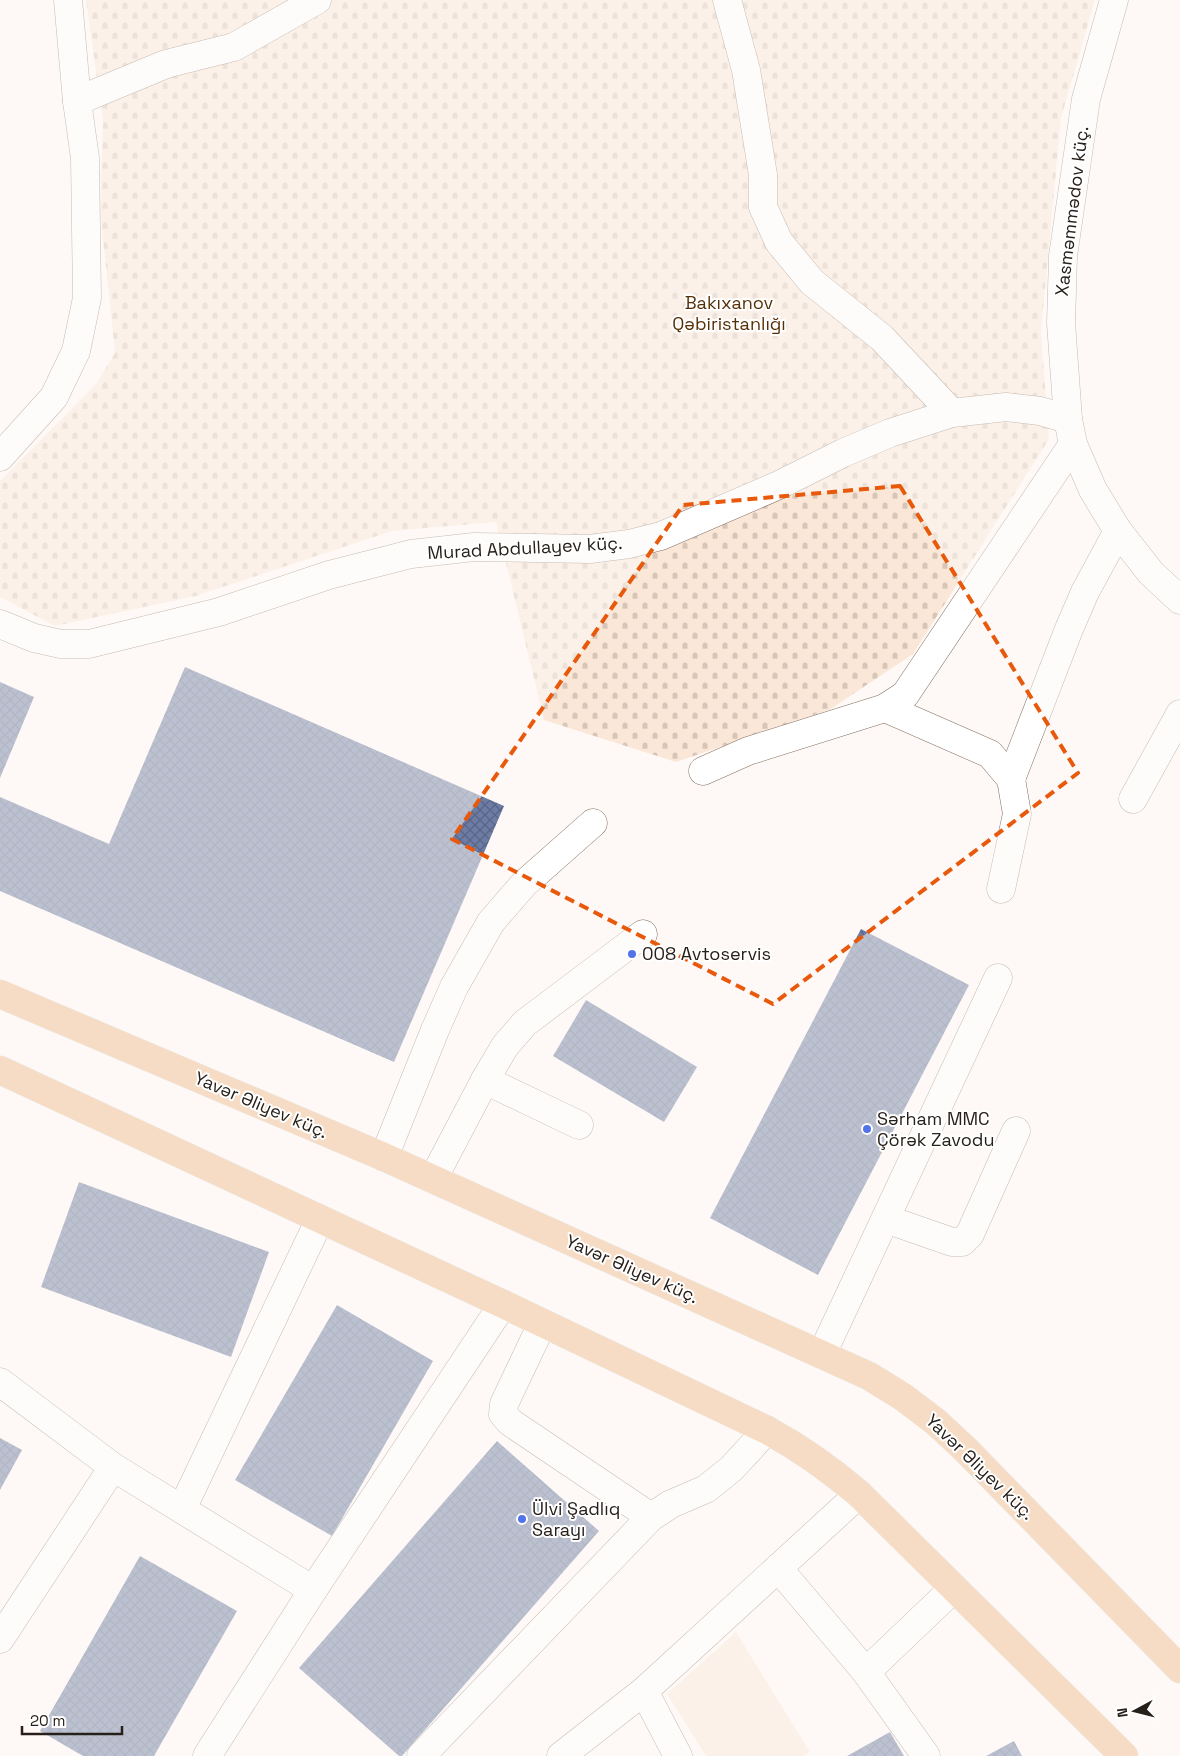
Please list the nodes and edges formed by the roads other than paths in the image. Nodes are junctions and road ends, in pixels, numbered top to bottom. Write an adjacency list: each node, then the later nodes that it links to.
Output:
1 (68, 0): 5 (street)
2 (317, 0): 5 (street)
3 (727, 0): 6 (street)
4 (1114, 0): 7 (street, Xasməmmədov küç.)
5 (77, 101): 8 (street)
6 (952, 413): 7 (street, Murad Abdullayev küç.); 11 (street, Murad Abdullayev küç.)
7 (1070, 431): 9 (street, Xasməmmədov küç.); 12 (street)
8 (0, 457)
9 (1118, 531): 10 (street, Xasməmmədov küç.); 15 (street)
10 (1180, 600)
11 (0, 624)
12 (885, 708): 14 (street); 15 (street)
13 (1180, 714): 16 (street)
14 (703, 771)
15 (1011, 779): 18 (street)
16 (1133, 799)
17 (593, 822): 26 (street)
18 (1001, 890)
19 (643, 934): 23 (street)
20 (998, 978): 29 (street)
21 (0, 994): 26 (main road, Yavər Əliyev küç.)
22 (0, 1070): 28 (main road)
23 (485, 1080): 24 (street); 27 (street)
24 (579, 1125)
25 (1016, 1131): 29 (street)
26 (384, 1157): 27 (main road, Yavər Əliyev küç.)
27 (433, 1179): 32 (main road, Yavər Əliyev küç.)
28 (320, 1219): 30 (main road); 37 (street)
29 (886, 1219): 32 (street)
30 (503, 1304): 31 (main road); 41 (street)
31 (542, 1324): 34 (main road); 38 (street)
32 (822, 1354): 43 (main road, Yavər Əliyev küç.)
33 (0, 1382): 35 (street)
34 (767, 1430): 36 (main road); 38 (street)
35 (113, 1467): 37 (street); 42 (street)
36 (859, 1494): 39 (street); 40 (main road)
37 (182, 1510): 41 (street)
38 (651, 1517): 47 (street)
39 (778, 1568): 44 (street); 45 (street)
40 (954, 1588): 44 (street); 51 (main road)
41 (313, 1590): 46 (street)
42 (0, 1639)
43 (1180, 1669)
44 (866, 1672): 50 (street)
45 (644, 1691): 48 (street); 49 (street)
46 (207, 1756)
47 (421, 1756)
48 (561, 1756)
49 (678, 1756)
50 (926, 1756)
51 (1124, 1756)

